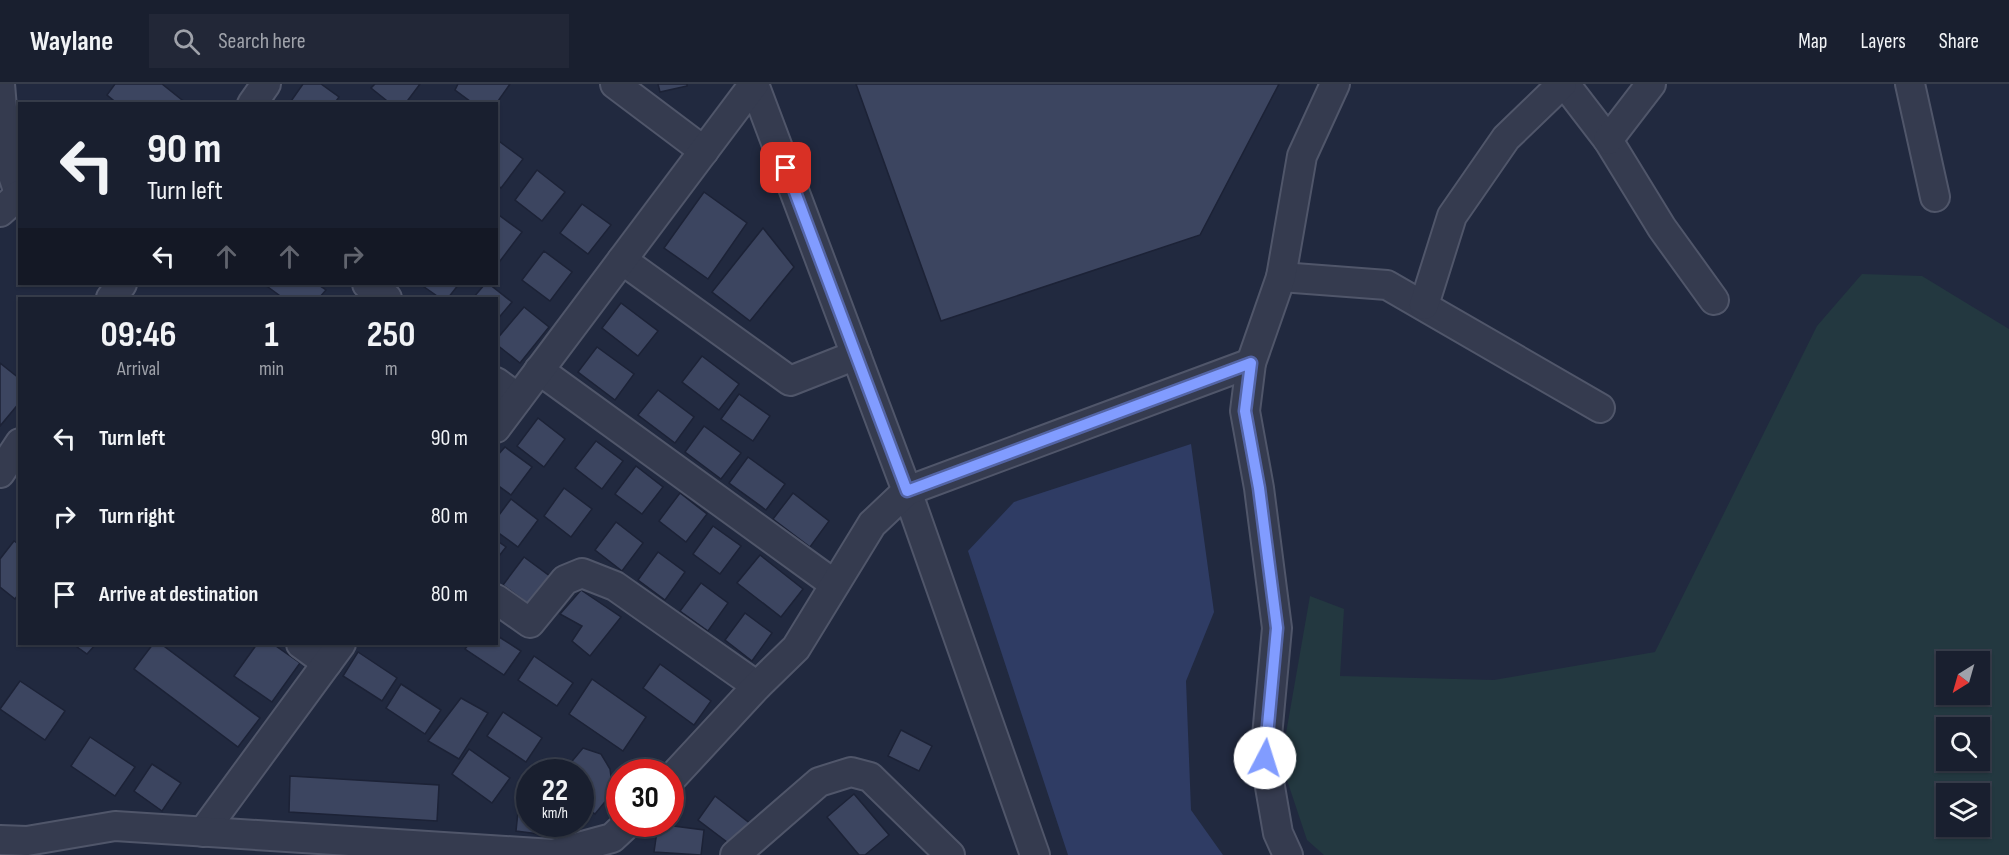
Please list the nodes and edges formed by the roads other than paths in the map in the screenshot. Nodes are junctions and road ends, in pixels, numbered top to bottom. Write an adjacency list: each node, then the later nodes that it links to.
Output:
1 (0, 84): 10 (street)
2 (266, 84): 9 (street)
3 (615, 84): 12 (street)
4 (754, 84): 12 (street); 23 (street)
5 (1335, 84): 18 (street)
6 (1564, 84): 11 (street); 22 (street)
7 (1651, 84): 11 (street)
8 (1910, 84): 15 (street)
9 (253, 102)
10 (1, 117): 13 (street)
11 (1608, 140): 21 (street)
12 (704, 151): 17 (street)
13 (18, 192)
14 (18, 196): 16 (street)
15 (1935, 197)
16 (0, 212)
17 (622, 260): 23 (street); 25 (street)
18 (1281, 277): 22 (street); 24 (street)
19 (368, 285): 20 (street)
20 (386, 297)
21 (1714, 300)
22 (1424, 305): 27 (street)
23 (856, 355): 31 (street)
24 (1251, 363): 31 (street); 44 (street)
25 (539, 370): 26 (street); 32 (street)
26 (507, 390): 28 (street)
27 (1600, 408)
28 (498, 421)
29 (18, 446): 30 (street)
30 (0, 473)
31 (907, 491): 32 (street); 43 (street)
32 (834, 584): 36 (street)
33 (498, 600): 36 (street)
34 (305, 645): 35 (street)
35 (334, 653): 38 (street)
36 (757, 686): 37 (street)
37 (684, 765)
38 (203, 832): 39 (street); 40 (street)
39 (622, 839)
40 (17, 846)
41 (735, 855): 42 (street)
42 (950, 855)
43 (1035, 855)
44 (1288, 855)

